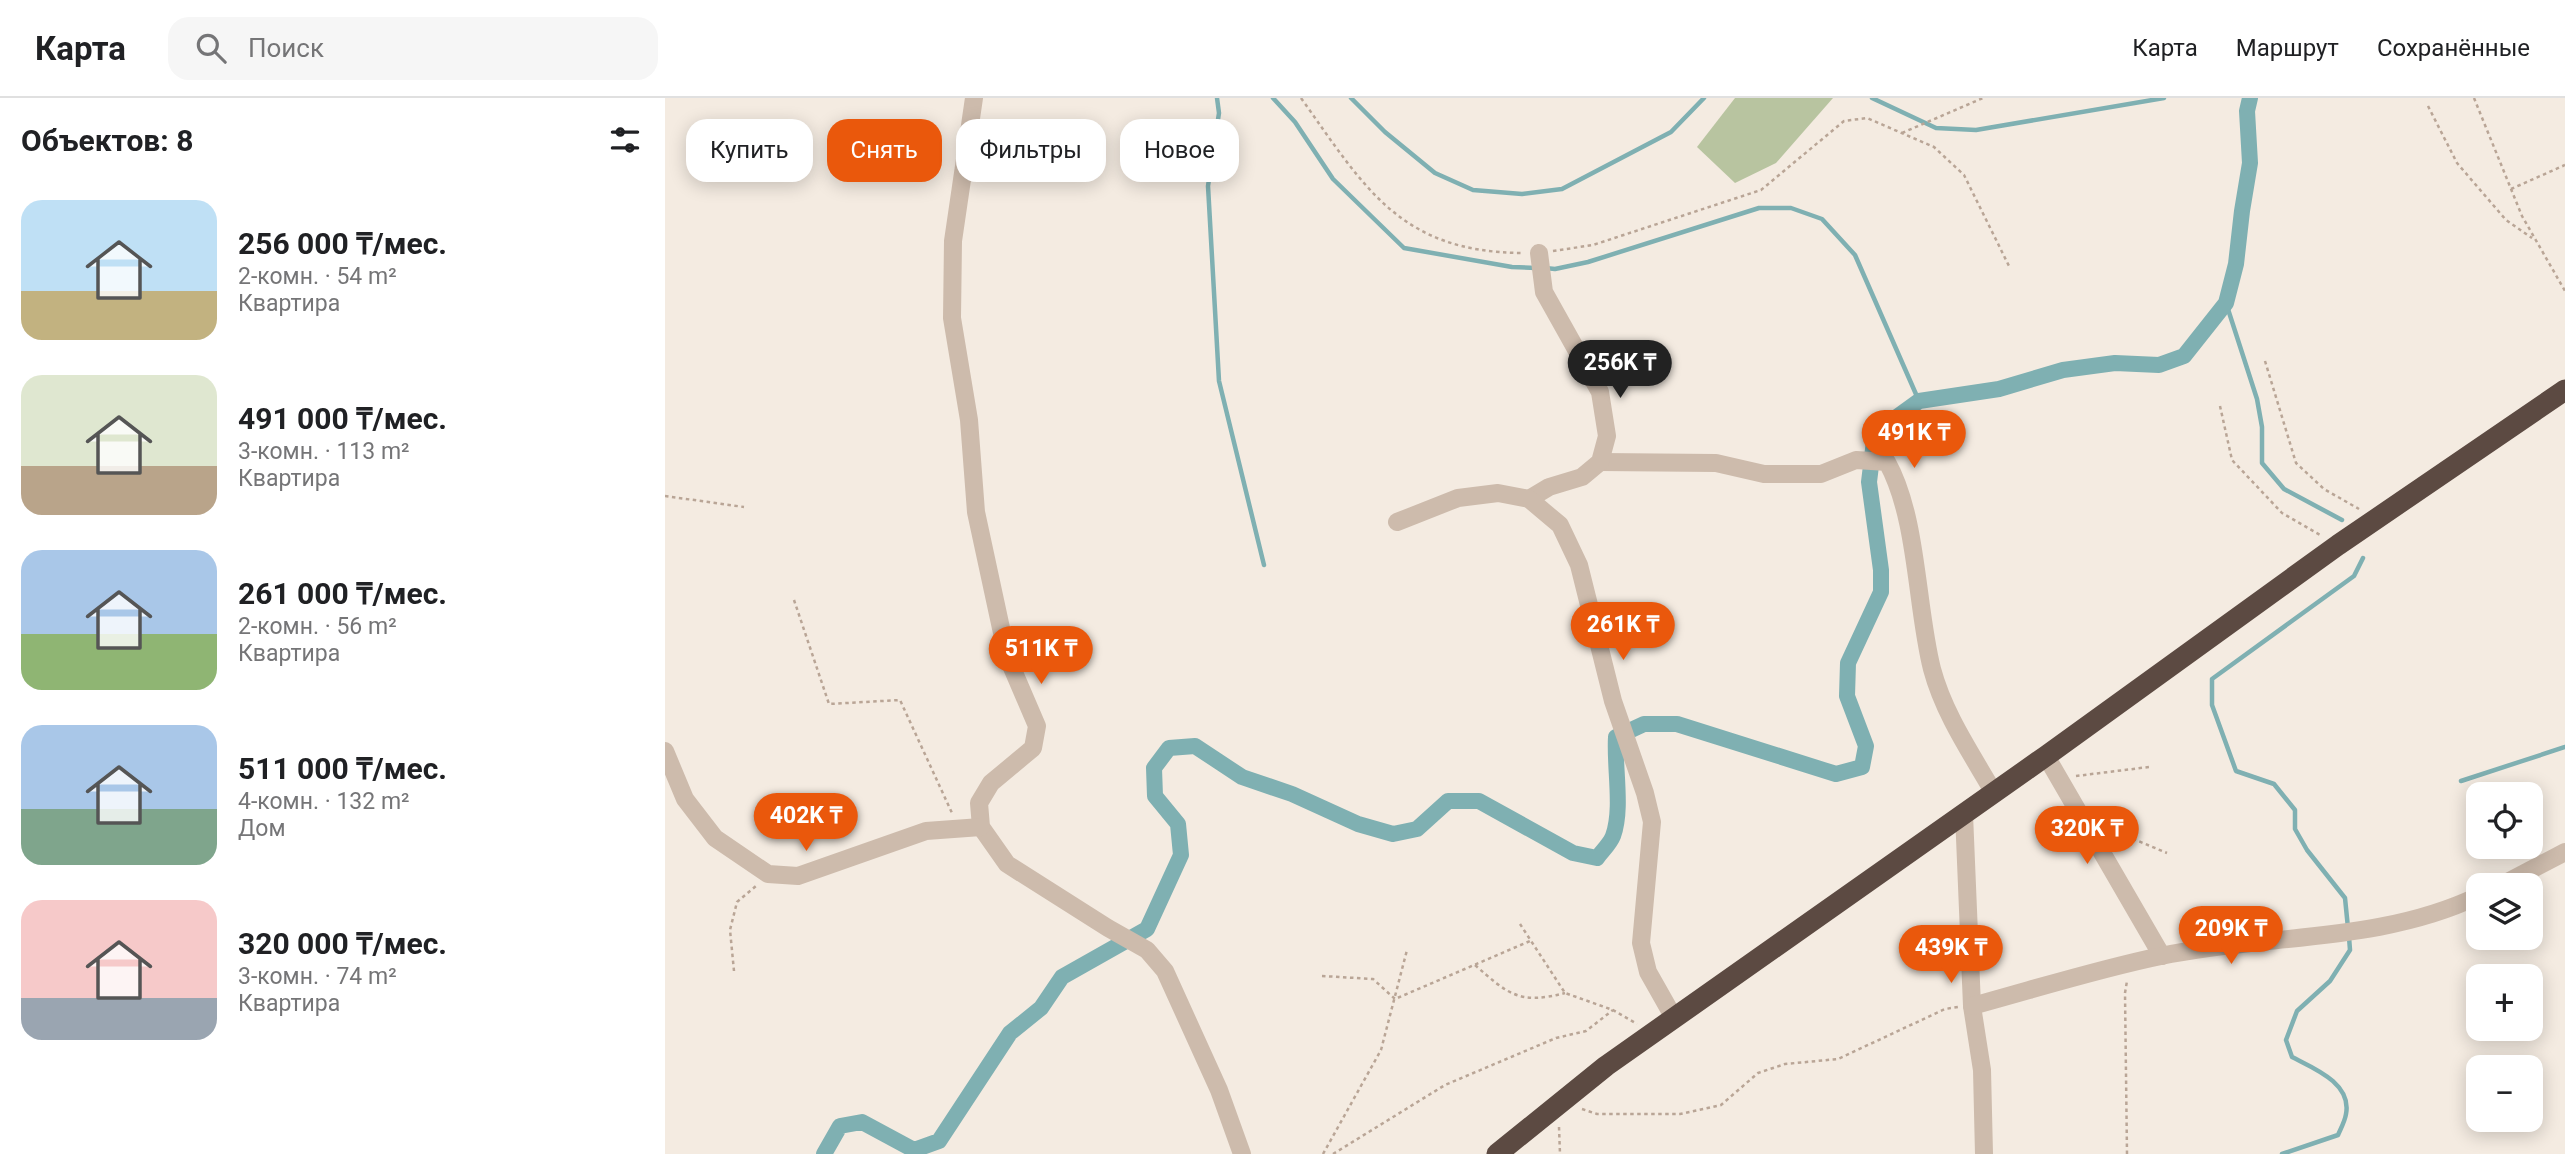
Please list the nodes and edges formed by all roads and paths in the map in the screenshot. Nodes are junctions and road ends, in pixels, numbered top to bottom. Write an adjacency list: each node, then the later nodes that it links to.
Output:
1 (974, 98): 31 (street)
2 (1301, 98): 10 (path)
3 (1983, 98): 6 (path)
4 (2474, 98): 8 (path)
5 (2428, 106): 9 (path)
6 (1902, 133): 10 (path); 11 (path)
7 (2565, 164): 8 (path)
8 (2511, 189): 9 (path)
9 (2535, 240): 12 (path)
10 (1539, 253): 16 (street)
11 (2009, 266)
12 (2565, 291)
13 (2265, 361): 20 (path)
14 (2565, 390): 20 (highway)
15 (2220, 406): 22 (path)
16 (1600, 461): 18 (street); 28 (street)
17 (665, 496): 19 (path)
18 (1529, 499): 21 (street); 50 (street)
19 (744, 507)
20 (2377, 519): 22 (highway)
21 (1397, 522)
22 (2338, 545): 25 (highway)
23 (794, 600): 32 (path)
24 (665, 751): 36 (street)
25 (2046, 756): 27 (street); 28 (highway)
26 (2149, 767): 27 (path)
27 (2059, 778): 30 (street)
28 (1994, 793): 29 (highway)
29 (1964, 814): 48 (street); 50 (highway)
30 (2081, 817): 34 (path); 41 (street)
31 (981, 827): 32 (street); 53 (street)
32 (959, 829): 36 (street)
33 (2565, 852): 35 (street)
34 (2167, 853)
35 (2525, 873)
36 (768, 874): 44 (path)
37 (2466, 902): 41 (street)
38 (1520, 924): 39 (path)
39 (1530, 941): 43 (path); 46 (path)
40 (1407, 950): 47 (path)
41 (2162, 956): 42 (street)
42 (2130, 964): 48 (street); 58 (path)
43 (1475, 965): 46 (path); 47 (path)
44 (734, 971)
45 (1322, 976): 47 (path)
46 (1565, 993): 49 (path)
47 (1395, 999): 54 (path)
48 (1972, 1006): 52 (path); 57 (street)
49 (1613, 1010): 51 (path); 55 (path)
50 (1674, 1018): 51 (highway)
51 (1652, 1032): 52 (highway)
52 (1559, 1102): 56 (highway)
53 (1242, 1154)
54 (1323, 1154)
55 (1333, 1154)
56 (1497, 1154)
57 (1984, 1154)
58 (2127, 1154)

